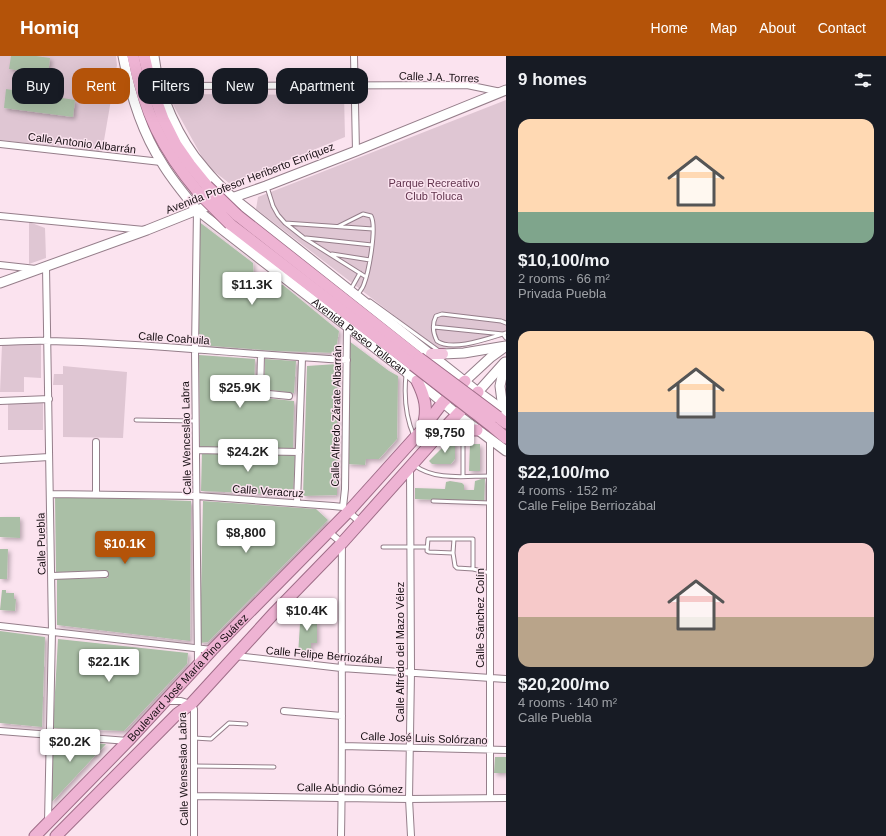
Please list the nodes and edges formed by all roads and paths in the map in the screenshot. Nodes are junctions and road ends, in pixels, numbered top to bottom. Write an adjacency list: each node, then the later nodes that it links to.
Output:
1 (133, 56): 14 (main road, Avenida Paseo Tollocan); 16 (highway, Avenida Paseo Tollocan)
2 (154, 56): 4 (main road)
3 (354, 56): 5 (street)
4 (156, 68)
5 (354, 68)
6 (276, 85): 8 (street, Calle J.A. Torres)
7 (368, 85): 9 (street, Calle J.A. Torres)
8 (204, 86)
9 (503, 91): 13 (main road, Avenida Profesor Heriberto Enríquez)
10 (167, 104): 17 (main road)
11 (355, 104): 13 (street)
12 (0, 144): 14 (street, Calle Antonio Albarrán)
13 (356, 152): 15 (main road, Avenida Profesor Heriberto Enríquez)
14 (161, 162): 18 (main road, Avenida Paseo Tollocan)
15 (266, 186): 17 (main road, Avenida Profesor Heriberto Enríquez); 20 (lane)
16 (203, 190): 49 (highway, Avenida Paseo Tollocan, bridge); 49 (highway, Avenida Paseo Tollocan, bridge)
17 (232, 198): 18 (main road, Avenida Profesor Heriberto Enríquez); 33 (main road)
18 (197, 210): 23 (main road, Avenida Profesor Heriberto Enríquez); 35 (main road, Avenida Paseo Tollocan); 42 (street, Calle Wenceslao Labra)
19 (0, 216): 23 (street)
20 (285, 224): 21 (lane); 24 (lane)
21 (339, 226): 22 (lane); 22 (lane)
22 (373, 229): 25 (lane)
23 (148, 230): 29 (main road, Avenida Profesor Heriberto Enríquez)
24 (304, 238): 25 (lane); 26 (lane)
25 (372, 245): 27 (lane)
26 (330, 254): 27 (lane); 30 (lane)
27 (370, 260): 31 (lane)
28 (0, 265): 29 (street)
29 (42, 268): 32 (main road, Avenida Profesor Heriberto Enríquez); 39 (street, Calle Puebla)
30 (360, 273): 31 (lane); 33 (lane)
31 (366, 277): 33 (lane)
32 (0, 283)
33 (355, 293): 43 (main road); 46 (lane)
34 (506, 323): 36 (lane)
35 (347, 326): 47 (street, Calle Alfredo Zárate Albarrán); 49 (main road, Avenida Paseo Tollocan)
36 (434, 327): 37 (lane); 37 (lane)
37 (504, 334): 38 (lane)
38 (506, 338)
39 (48, 341): 40 (street, Calle Coahuila); 42 (street, Calle Coahuila); 56 (street, Calle Puebla)
40 (0, 342)
41 (506, 346): 46 (main road); 50 (main road, Boulevard José María Pino Suárez)
42 (195, 350): 44 (street, Calle Coahuila); 62 (street, Calle Wenceslao Labra)
43 (430, 354): 46 (main road)
44 (261, 355): 45 (street, Calle Coahuila); 54 (street)
45 (302, 358): 47 (street, Calle Coahuila); 72 (street)
46 (442, 358): 50 (main road); 51 (main road)
47 (347, 360): 84 (street, Calle Alfredo Zárate Albarrán)
48 (506, 361): 53 (main road); 60 (main road)
49 (413, 365): 51 (main road, Avenida Paseo Tollocan); 60 (highway, Avenida Paseo Tollocan, bridge); 65 (lane); 66 (highway, Avenida Paseo Tollocan, bridge)
50 (465, 381): 53 (main road); 58 (highway, Boulevard José María Pino Suárez)
51 (421, 384): 58 (main road, Avenida Paseo Tollocan); 65 (highway)
52 (221, 389): 54 (street)
53 (478, 392): 59 (highway); 60 (main road)
54 (260, 393): 55 (street)
55 (289, 396)
56 (49, 400): 57 (street); 73 (street, Calle Puebla)
57 (0, 401)
58 (443, 402): 59 (main road, Avenida Paseo Tollocan); 65 (highway, Boulevard José María Pino Suárez)
59 (458, 415): 64 (main road, Avenida Paseo Tollocan); 67 (highway)
60 (504, 415): 64 (main road)
61 (136, 420): 62 (lane)
62 (195, 421): 70 (street, Calle Wenceslao Labra)
63 (463, 429): 64 (highway); 67 (highway); 76 (lane)
64 (479, 431): 68 (main road, Avenida Paseo Tollocan)
65 (418, 434): 84 (highway, Boulevard José María Pino Suárez)
66 (506, 438)
67 (435, 439): 75 (highway, Boulevard José María Pino Suárez)
68 (490, 439): 71 (main road, Avenida Paseo Tollocan); 77 (street, Calle Sánchez Colín)
69 (96, 442): 79 (street)
70 (196, 450): 72 (street); 80 (street, Calle Wenceslao Labra)
71 (506, 451)
72 (299, 452): 83 (street)
73 (49, 457): 74 (street); 78 (street, Calle Puebla)
74 (0, 460)
75 (412, 465): 76 (lane); 85 (highway, Boulevard José María Pino Suárez); 90 (street, Calle Alfredo del Mazo Vélez)
76 (463, 476): 77 (lane)
77 (490, 476): 82 (street, Calle Sánchez Colín)
78 (50, 494): 79 (street, Calle Veracruz); 96 (street, Calle Puebla)
79 (96, 494): 80 (street, Calle Veracruz)
80 (197, 496): 83 (street, Calle Veracruz); 99 (street, Calle Wenceslao Labra)
81 (434, 501): 82 (lane)
82 (490, 502): 94 (street, Calle Sánchez Colín)
83 (297, 503): 84 (street, Calle Veracruz)
84 (346, 509): 85 (street); 86 (highway, Boulevard José María Pino Suárez)
85 (360, 522): 88 (highway, Boulevard José María Pino Suárez)
86 (329, 532): 88 (street); 100 (highway, Boulevard José María Pino Suárez)
87 (454, 539): 91 (lane); 92 (lane); 93 (lane)
88 (342, 543): 101 (highway, Boulevard José María Pino Suárez); 103 (street)
89 (383, 547): 90 (lane)
90 (411, 547): 91 (lane); 104 (street, Calle Alfredo del Mazo Vélez)
91 (427, 547): 92 (lane)
92 (453, 553): 93 (lane)
93 (473, 569): 94 (lane)
94 (490, 573): 105 (street, Calle Sánchez Colín)
95 (105, 574): 96 (street)
96 (52, 576): 98 (street, Calle Puebla)
97 (0, 626): 98 (street)
98 (52, 632): 99 (street); 113 (street, Calle Puebla)
99 (197, 648): 100 (street); 102 (street, Calle Wenceslao Labra)
100 (212, 650): 102 (highway, Boulevard José María Pino Suárez)
101 (236, 656): 103 (street, Calle Felipe Berriozábal); 108 (highway, Boulevard José María Pino Suárez)
102 (198, 665): 107 (highway, Boulevard José María Pino Suárez)
103 (341, 668): 104 (street, Calle Felipe Berriozábal); 110 (street)
104 (411, 672): 105 (street, Calle Felipe Berriozábal); 117 (street, Calle Alfredo del Mazo Vélez)
105 (490, 678): 106 (street, Calle Felipe Berriozábal); 118 (street, Calle Sánchez Colín)
106 (506, 679)
107 (165, 701): 108 (street, Calle Wenseslao Labra); 115 (highway, Boulevard José María Pino Suárez)
108 (191, 704): 114 (street, Calle Wenseslao Labra); 129 (highway, Boulevard José María Pino Suárez)
109 (284, 711): 110 (street)
110 (342, 716): 116 (street)
111 (246, 724): 114 (lane)
112 (0, 731): 113 (street)
113 (50, 736): 115 (street); 127 (street, Calle Puebla)
114 (194, 738): 120 (street, Calle Wenseslao Labra)
115 (128, 741): 127 (highway, Boulevard José María Pino Suárez)
116 (342, 746): 117 (street, Calle José Luis Solórzano); 123 (street)
117 (410, 748): 118 (street, Calle José Luis Solórzano); 126 (street, Calle Alfredo del Mazo Vélez)
118 (490, 750): 119 (street, Calle José Luis Solórzano); 124 (street, Calle Sánchez Colín)
119 (506, 750)
120 (194, 766): 121 (lane); 122 (street, Calle Wenseslao Labra)
121 (274, 767)
122 (194, 796): 123 (street, Calle Abundio Gómez); 130 (street, Calle Wenseslao Labra)
123 (342, 798): 126 (street, Calle Abundio Gómez); 131 (street)
124 (490, 798): 125 (street, Calle Abundio Gómez); 126 (street, Calle Abundio Gómez)
125 (506, 798)
126 (409, 799): 132 (street, Calle Alfredo del Mazo Vélez)
127 (48, 822): 128 (highway, Boulevard José María Pino Suárez)
128 (35, 836)
129 (56, 836)
130 (194, 836)
131 (341, 836)
132 (411, 836)

